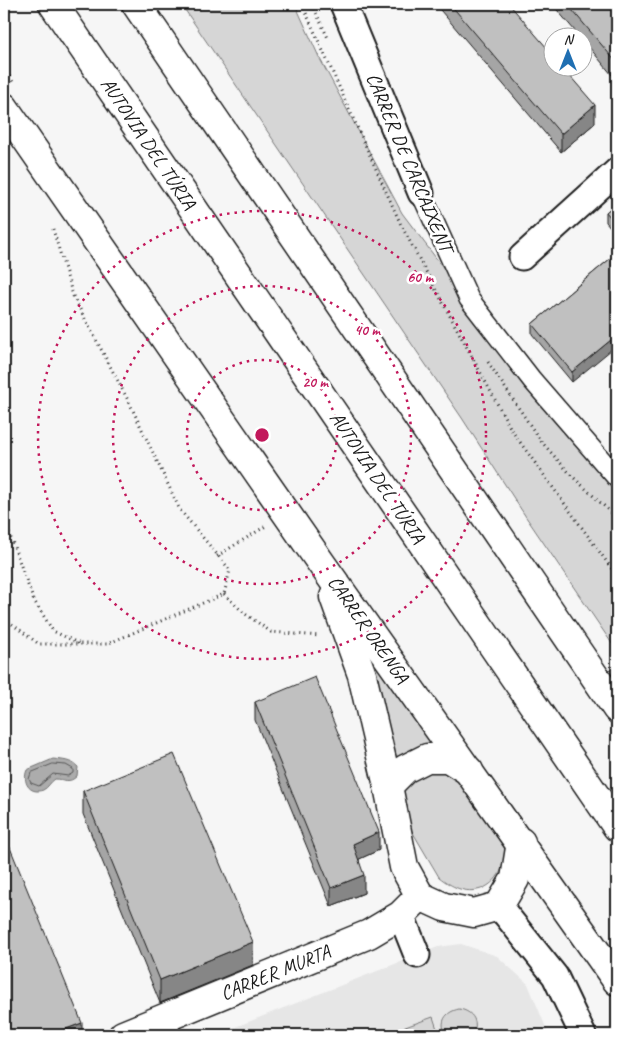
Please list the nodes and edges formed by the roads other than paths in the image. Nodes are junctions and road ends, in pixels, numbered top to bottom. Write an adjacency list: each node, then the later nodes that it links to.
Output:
1 (53, 4): 13 (main road, AUTOVIA DEL TÚRIA)
2 (136, 4): 10 (main road)
3 (343, 4): 6 (street, CARRER DE CARCAIXENT)
4 (4, 106): 9 (main road)
5 (617, 171): 7 (street)
6 (421, 193): 8 (street, CARRER DE CARCAIXENT)
7 (522, 257)
8 (617, 478)
9 (322, 563): 11 (main road, CARRER ORENGA); 12 (main road, CARRER ORENGA)
10 (617, 709)
11 (469, 771): 12 (main road); 14 (main road, CARRER ORENGA)
12 (388, 786): 15 (main road, CARRER ORENGA)
13 (617, 827)
14 (520, 842): 16 (main road); 19 (main road, CARRER ORENGA)
15 (420, 896): 16 (main road); 17 (main road, CARRER MURTA)
16 (499, 906): 22 (street)
17 (401, 916): 18 (street); 20 (main road, CARRER MURTA)
18 (417, 955)
19 (617, 981)
20 (171, 1026): 21 (main road, CARRER MURTA)
21 (123, 1035)
22 (584, 1035)

